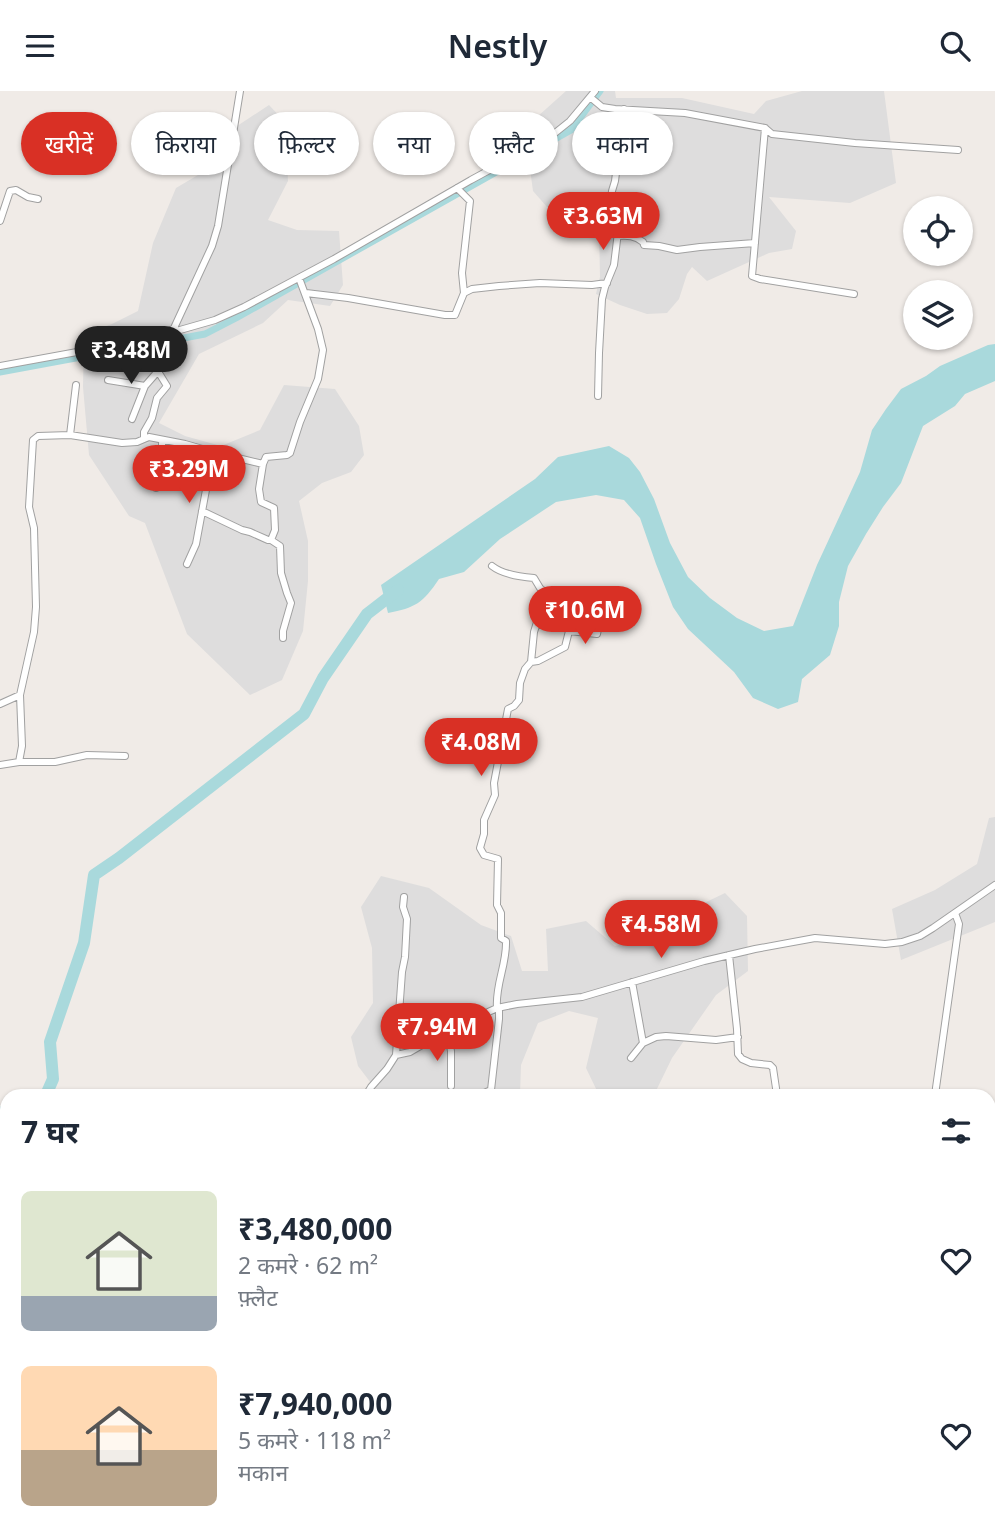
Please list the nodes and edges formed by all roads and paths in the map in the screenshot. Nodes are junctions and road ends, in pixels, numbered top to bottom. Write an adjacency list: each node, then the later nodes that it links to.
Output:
1 (240, 91): 17 (street)
2 (595, 91): 3 (street)
3 (591, 98): 4 (street); 7 (street)
4 (624, 109): 5 (street); 10 (street)
5 (765, 128): 6 (street); 11 (street)
6 (958, 150)
7 (460, 191): 12 (street); 15 (street)
8 (38, 199): 9 (street)
9 (0, 221)
10 (618, 236): 11 (street); 13 (street)
11 (755, 243): 16 (street)
12 (300, 279): 14 (street); 17 (street)
13 (607, 283): 15 (street); 23 (street)
14 (305, 291): 15 (street); 29 (street)
15 (464, 293)
16 (854, 294)
17 (167, 337): 18 (street); 19 (street)
18 (0, 366)
19 (159, 370): 22 (street); 26 (street)
20 (108, 380): 22 (street)
21 (76, 385): 25 (street)
22 (145, 386): 24 (street)
23 (598, 396)
24 (132, 419)
25 (70, 435): 26 (street); 40 (street)
26 (144, 439): 27 (street)
27 (162, 441): 28 (street); 30 (street)
28 (213, 452): 29 (street); 31 (street)
29 (263, 464): 32 (street)
30 (156, 488)
31 (202, 511): 32 (street); 33 (street)
32 (271, 540): 38 (street)
33 (187, 564)
34 (492, 566): 37 (street)
35 (605, 598): 39 (street)
36 (571, 603): 37 (street)
37 (536, 626): 39 (street)
38 (283, 638)
39 (531, 662): 50 (street)
40 (20, 695): 41 (street); 43 (street)
41 (0, 704)
42 (125, 756): 43 (street)
43 (19, 762): 44 (street)
44 (0, 765)
45 (995, 885): 47 (street)
46 (404, 897): 54 (street)
47 (956, 916): 48 (street); 60 (street)
48 (729, 958): 49 (street); 52 (street)
49 (633, 985): 50 (street); 53 (street)
50 (499, 1010): 51 (street); 58 (street)
51 (448, 1034): 54 (street); 56 (street)
52 (738, 1037): 53 (street); 59 (street)
53 (643, 1043): 55 (street)
54 (396, 1055): 57 (street)
55 (631, 1058)
56 (451, 1086)
57 (369, 1089)
58 (491, 1089)
59 (776, 1089)
60 (936, 1089)

